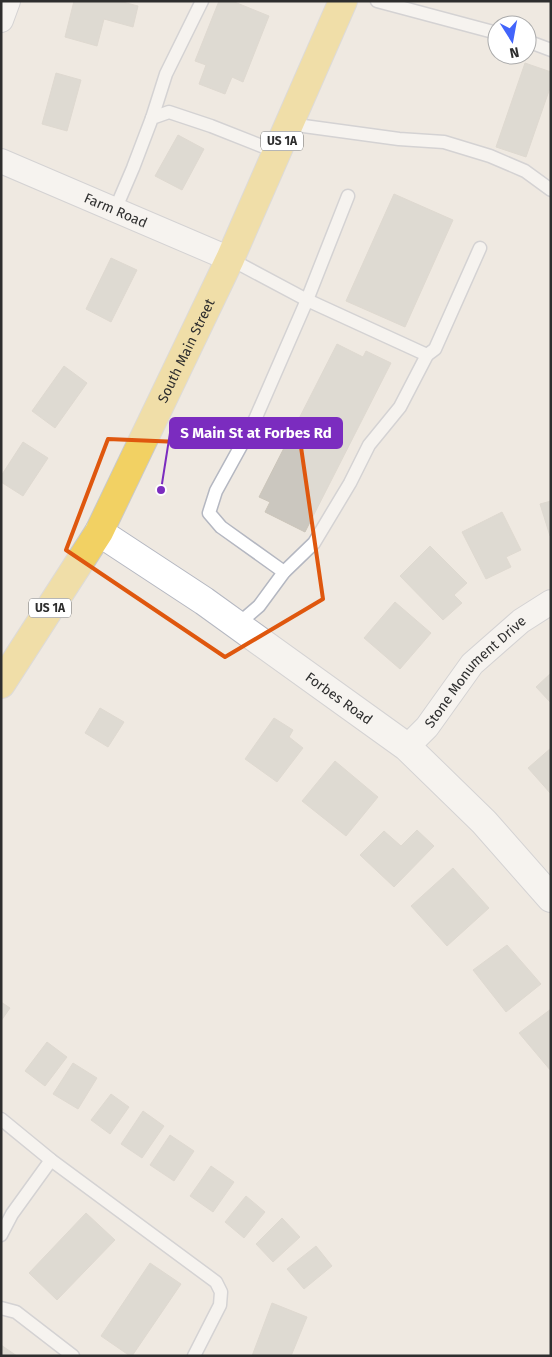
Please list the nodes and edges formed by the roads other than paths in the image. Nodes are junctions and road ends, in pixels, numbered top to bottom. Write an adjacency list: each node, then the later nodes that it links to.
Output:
1 (8, 1): 5 (street)
2 (202, 1): 9 (lane)
3 (343, 1): 10 (main road, South Main Street / US 1A)
4 (377, 1): 6 (lane)
5 (1, 20)
6 (487, 30)
7 (537, 45): 8 (lane)
8 (551, 50)
9 (152, 118): 11 (lane); 15 (lane)
10 (289, 124): 11 (main road, South Main Street / US 1A); 13 (lane)
11 (277, 152): 17 (main road, South Main Street / US 1A)
12 (1, 161): 15 (street, Farm Road)
13 (551, 190)
14 (348, 196): 18 (lane)
15 (115, 210): 17 (street, Farm Road)
16 (480, 248): 19 (lane)
17 (230, 259): 18 (lane); 20 (main road, South Main Street / US 1A)
18 (307, 300): 19 (lane); 21 (lane)
19 (427, 355): 21 (lane)
20 (99, 532): 23 (street, Forbes Road); 24 (main road, South Main Street / US 1A)
21 (284, 572): 23 (lane)
22 (551, 602): 25 (street, Stone Monument Drive)
23 (237, 625): 25 (street, Forbes Road)
24 (1, 684)
25 (407, 747): 26 (street, Forbes Road)
26 (551, 898)
27 (1, 1119): 28 (lane)
28 (51, 1160): 29 (lane); 32 (lane)
29 (1, 1235)
30 (1, 1308): 31 (lane)
31 (73, 1356)
32 (194, 1356)

